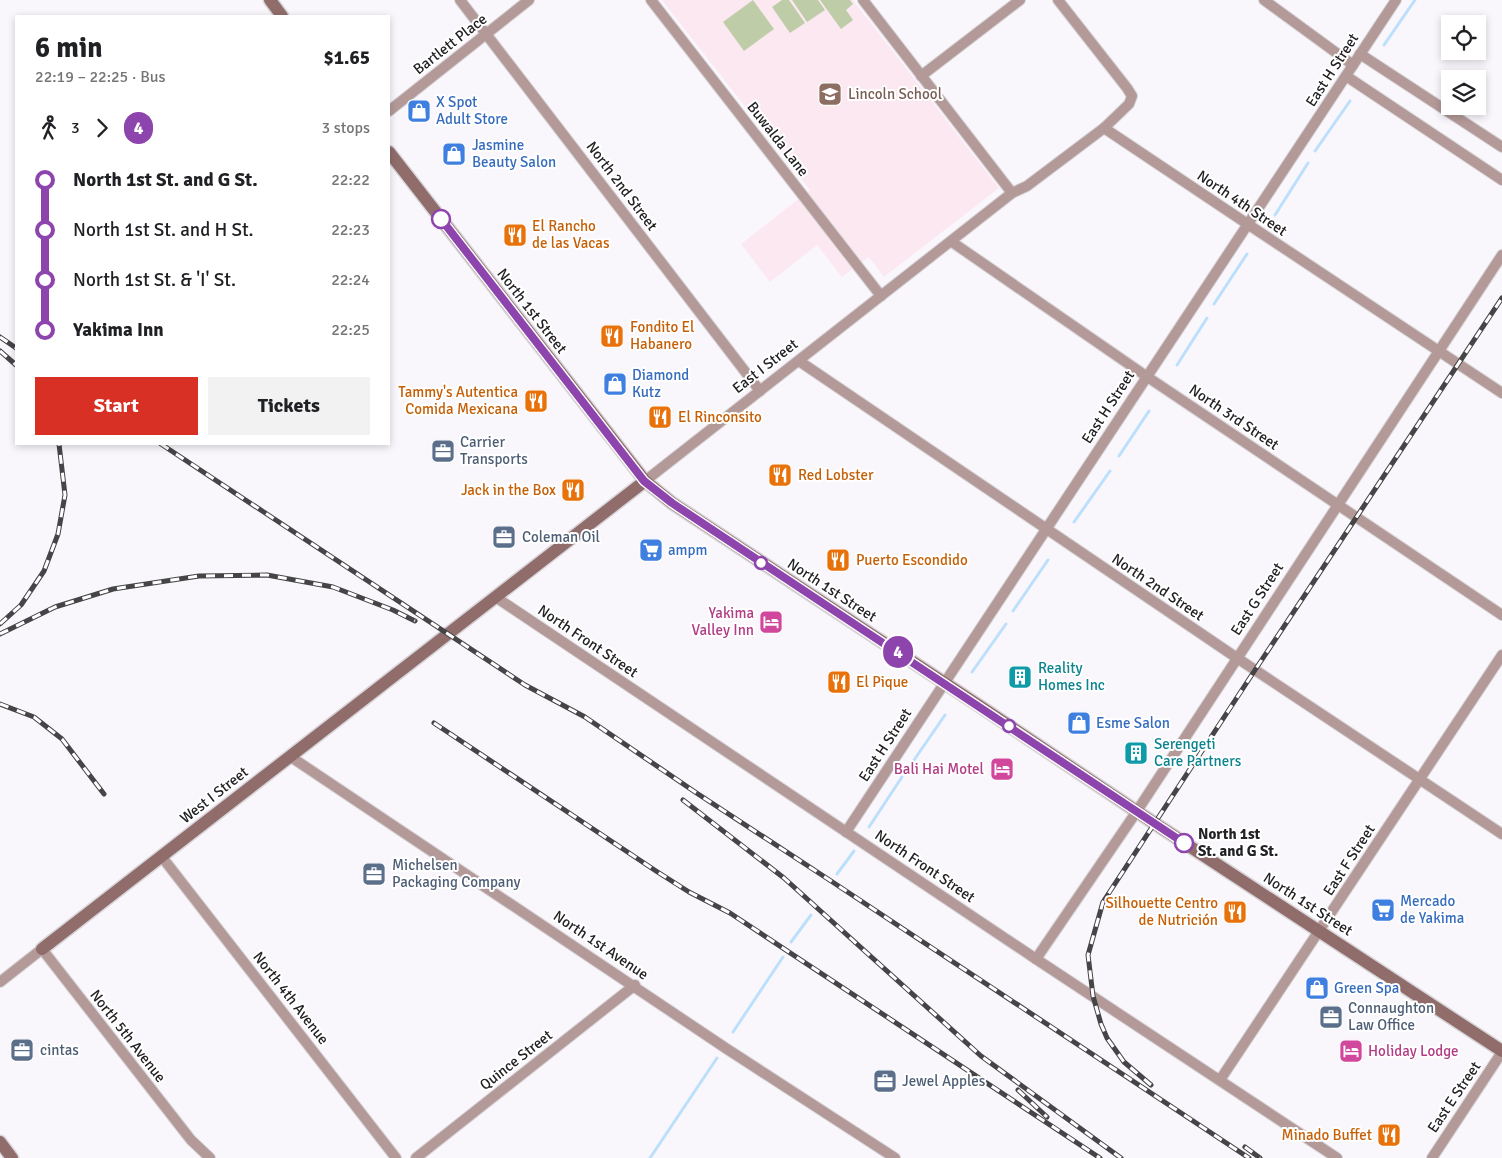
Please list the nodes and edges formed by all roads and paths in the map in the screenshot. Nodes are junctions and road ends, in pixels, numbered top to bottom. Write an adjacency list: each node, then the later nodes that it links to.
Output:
1 (270, 0): 10 (main road)
2 (460, 0): 11 (street, North 2nd Street)
3 (529, 0): 11 (street, Bartlett Place)
4 (651, 0): 25 (street, Buwalda Lane)
5 (863, 0): 14 (street)
6 (1020, 0): 14 (street)
7 (1058, 0): 17 (street)
8 (1264, 0): 13 (street)
9 (1396, 0): 12 (street, East H Street)
10 (281, 15)
11 (486, 33): 16 (street, Bartlett Place); 29 (street, North 2nd Street)
12 (1360, 54): 13 (street, East H Street); 18 (street)
13 (1353, 65): 15 (street, East H Street)
14 (921, 76): 21 (street)
15 (1346, 76): 20 (street); 22 (street, East H Street)
16 (390, 110)
17 (1104, 128): 21 (street, East I Street); 22 (street, North 4th Street)
18 (1502, 147)
19 (390, 153): 31 (main road, North 1st Street)
20 (1502, 180)
21 (1012, 194): 23 (street, East I Street)
22 (1246, 224): 26 (street, North 4th Street); 28 (street, East H Street)
23 (952, 242): 25 (street, East I Street); 28 (street, North 3rd Street)
24 (1502, 255): 26 (street, East G Street)
25 (881, 296): 27 (street, East I Street)
26 (1440, 351): 30 (street, North 4th Street); 32 (street, East G Street)
27 (800, 360): 29 (street, East I Street); 33 (street, North 2nd Street)
28 (1146, 376): 32 (street, North 3rd Street); 33 (street, East H Street)
29 (760, 391): 31 (street, East I Street)
30 (1502, 392)
31 (644, 481): 34 (main road, East I Street); 39 (main road, North 1st Street)
32 (1338, 505): 35 (street, North 3rd Street); 38 (street, East G Street)
33 (1045, 529): 38 (street, North 2nd Street); 39 (street, East H Street)
34 (497, 598): 36 (main road, East I Street); 43 (street, North Front Street)
35 (1502, 615)
36 (449, 634): 40 (main road, West I Street)
37 (1502, 655): 41 (street, East F Street)
38 (1237, 658): 41 (street, North 2nd Street); 42 (street, East G Street)
39 (944, 682): 42 (main road, North 1st Street); 43 (street, East H Street)
40 (291, 757): 45 (main road, West I Street); 50 (street, North 1st Avenue)
41 (1420, 779): 44 (street, North 2nd Street); 46 (street, East F Street)
42 (1137, 811): 46 (main road, North 1st Street); 48 (street, East G Street)
43 (846, 832): 48 (street, North Front Street)
44 (1502, 834)
45 (162, 857): 47 (main road, West I Street); 58 (street, North 4th Avenue)
46 (1320, 931): 51 (main road, North 1st Street); 52 (street, East F Street)
47 (42, 949): 49 (street, West I Street); 53 (street, North 5th Avenue)
48 (1036, 959): 52 (street, North Front Street)
49 (0, 982)
50 (635, 986): 59 (street, Quince Street); 60 (street, North 1st Avenue)
51 (1502, 1052): 62 (street, East E Street)
52 (1220, 1080): 61 (street, North Front Street)
53 (191, 1140): 56 (street, North 5th Avenue); 57 (street, North 5th Avenue)
54 (0, 1142): 55 (main road)
55 (12, 1158)
56 (199, 1158)
57 (210, 1158)
58 (396, 1158)
59 (416, 1158)
60 (895, 1158)
61 (1338, 1158)
62 (1432, 1158)

